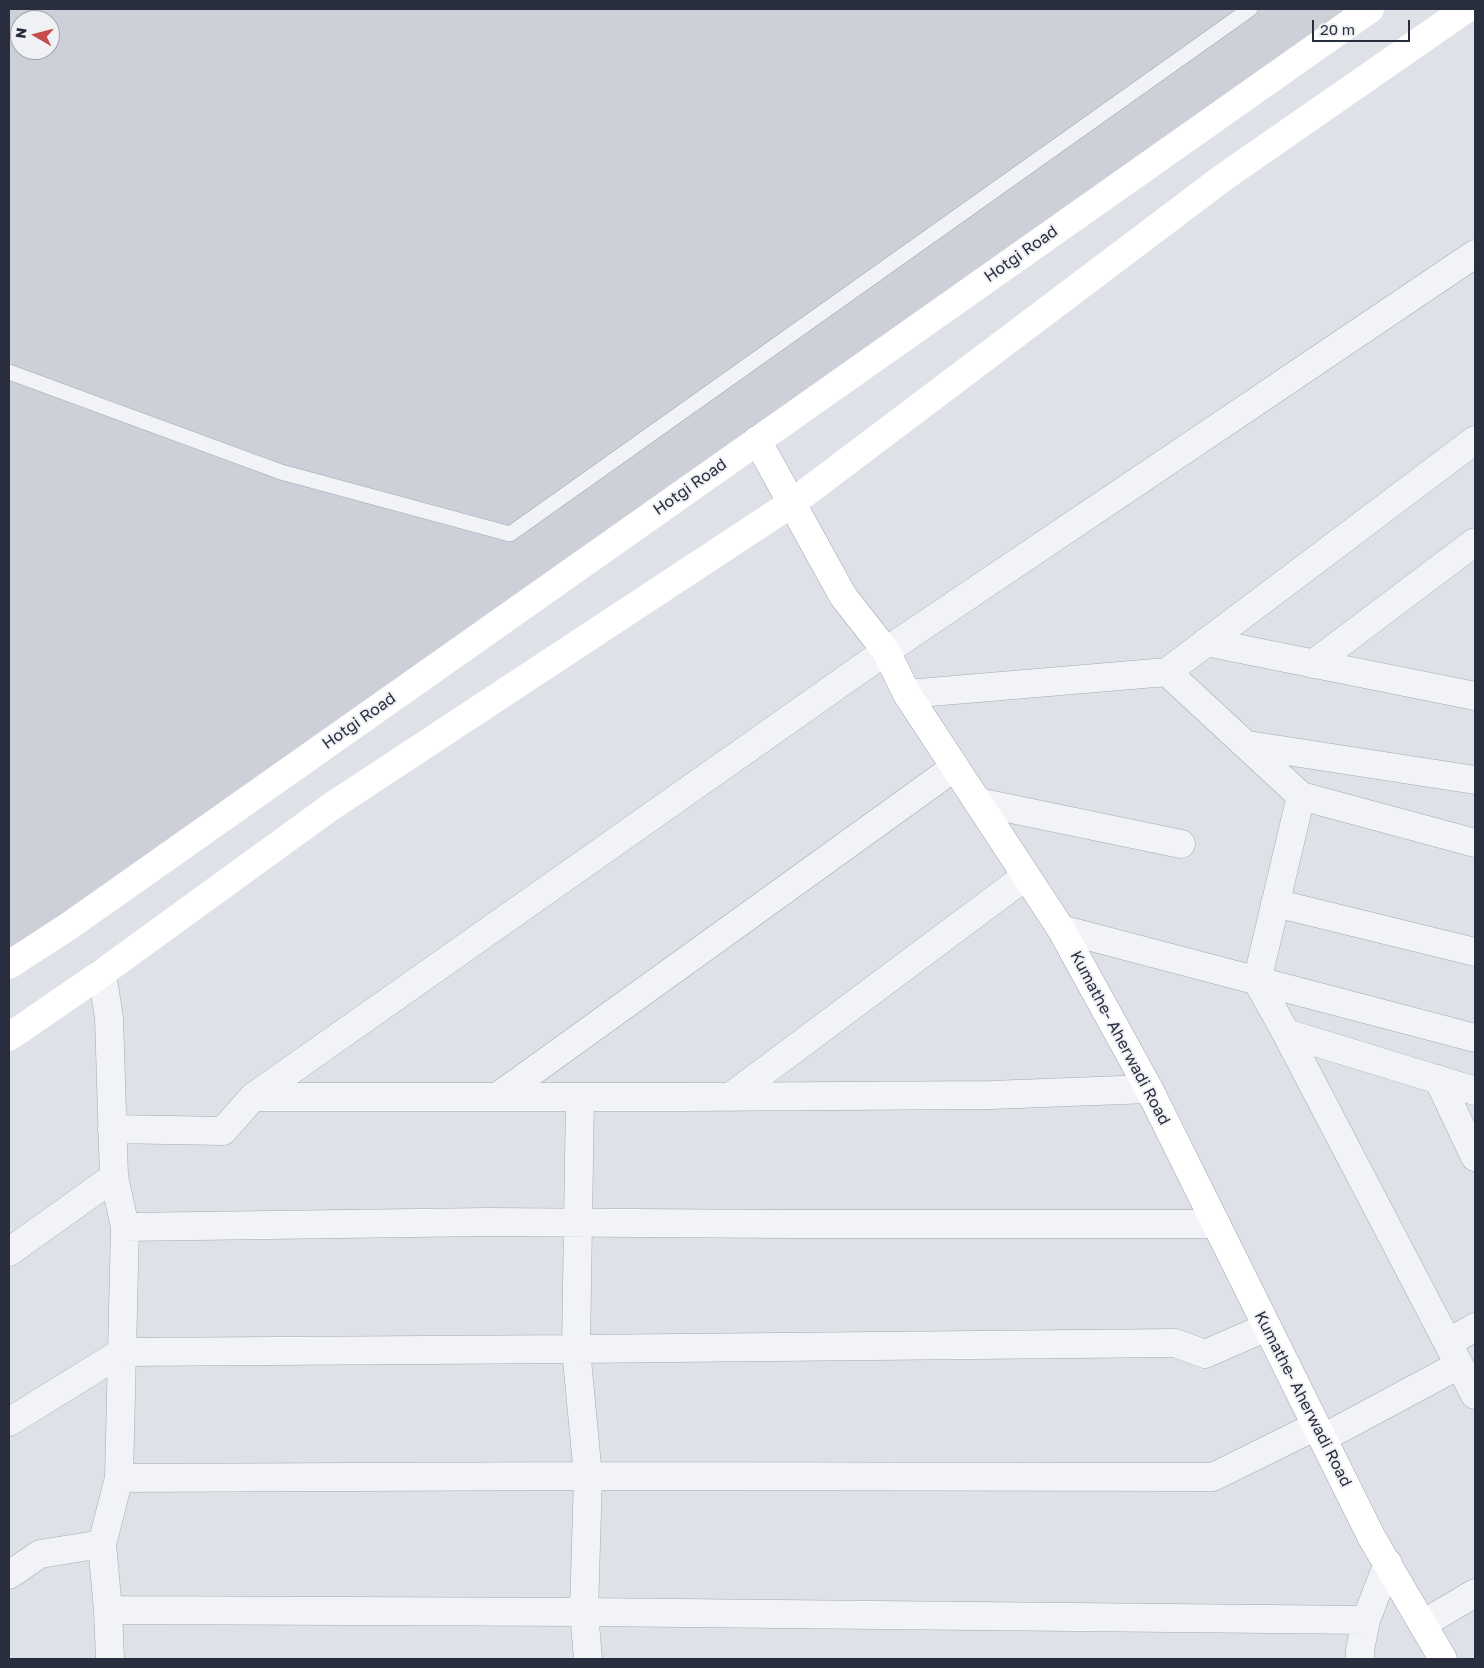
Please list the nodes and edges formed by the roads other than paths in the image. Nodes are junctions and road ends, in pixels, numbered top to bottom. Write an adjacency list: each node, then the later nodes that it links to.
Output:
1 (1250, 9): 5 (lane)
2 (1370, 9): 6 (main road, Hotgi Road)
3 (1466, 9): 8 (main road)
4 (1475, 254): 11 (street)
5 (9, 372)
6 (757, 440): 8 (main road, Kumathe- Aherwadi Road); 27 (main road, Hotgi Road)
7 (1475, 440): 10 (street)
8 (792, 502): 11 (main road, Kumathe- Aherwadi Road); 28 (main road)
9 (1475, 542): 12 (street)
10 (1206, 642): 12 (street); 13 (street)
11 (886, 651): 14 (main road, Kumathe- Aherwadi Road); 36 (street)
12 (1313, 664): 15 (street)
13 (1167, 672): 14 (street); 16 (street)
14 (907, 694): 17 (main road, Kumathe- Aherwadi Road)
15 (1475, 696)
16 (1248, 745): 18 (street); 19 (street)
17 (955, 767): 20 (main road, Kumathe- Aherwadi Road); 37 (street)
18 (1475, 780)
19 (1301, 796): 21 (street); 24 (street)
20 (978, 802): 22 (street); 23 (main road, Kumathe- Aherwadi Road)
21 (1475, 843)
22 (1181, 844)
23 (1026, 876): 25 (main road, Kumathe- Aherwadi Road); 39 (street)
24 (1275, 903): 26 (street); 29 (street)
25 (1061, 929): 29 (street); 34 (main road, Kumathe- Aherwadi Road)
26 (1475, 952)
27 (9, 965)
28 (102, 974): 31 (main road); 40 (street)
29 (1257, 981): 30 (street); 32 (street)
30 (1286, 1033): 33 (street); 51 (street)
31 (9, 1037)
32 (1475, 1038)
33 (1438, 1080): 35 (street); 41 (street)
34 (1149, 1089): 39 (street); 44 (main road, Kumathe- Aherwadi Road)
35 (1475, 1091)
36 (253, 1097): 37 (street); 40 (street)
37 (497, 1097): 38 (street)
38 (580, 1097): 39 (street); 43 (street)
39 (730, 1097)
40 (112, 1130): 42 (street)
41 (1475, 1157)
42 (114, 1177): 45 (street); 46 (street)
43 (578, 1222): 44 (street); 45 (street); 49 (street)
44 (1216, 1224): 47 (main road, Kumathe- Aherwadi Road)
45 (125, 1226): 50 (street)
46 (9, 1252)
47 (1267, 1327): 49 (street); 54 (main road, Kumathe- Aherwadi Road)
48 (1475, 1327): 51 (street)
49 (576, 1349): 50 (street); 55 (street)
50 (122, 1352): 53 (street); 56 (street)
51 (1453, 1354): 52 (street); 54 (street)
52 (1475, 1395)
53 (9, 1422)
54 (1320, 1432): 55 (street); 58 (main road, Kumathe- Aherwadi Road)
55 (588, 1476): 56 (street); 62 (street)
56 (119, 1478): 57 (street)
57 (102, 1544): 59 (street); 61 (street)
58 (1388, 1563): 63 (street); 64 (main road, Kumathe- Aherwadi Road)
59 (9, 1575)
60 (1475, 1593): 64 (street)
61 (108, 1610): 62 (street); 65 (street)
62 (584, 1612): 63 (street); 66 (street)
63 (1366, 1620): 67 (street)
64 (1423, 1624): 68 (main road, Kumathe- Aherwadi Road)
65 (110, 1659)
66 (588, 1659)
67 (1360, 1659)
68 (1443, 1659)

